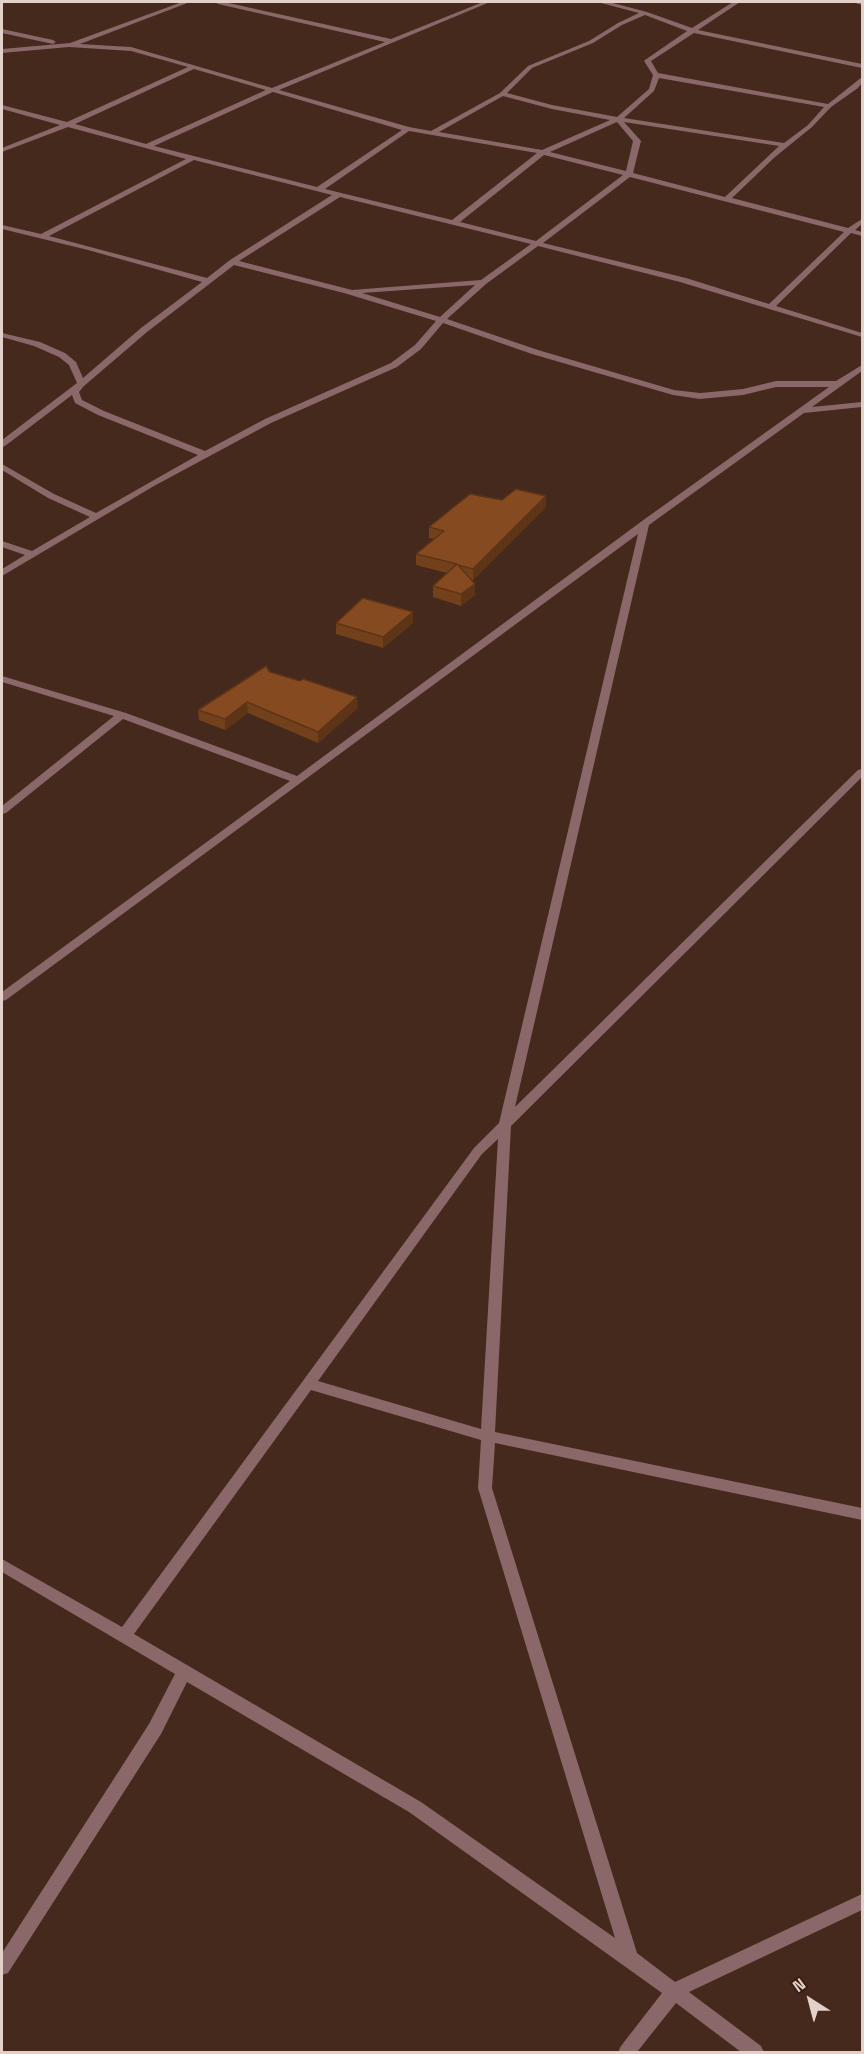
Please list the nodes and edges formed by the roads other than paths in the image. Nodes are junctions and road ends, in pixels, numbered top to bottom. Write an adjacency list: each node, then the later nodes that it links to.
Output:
1 (187, 2): 14 (street)
2 (218, 2): 9 (street)
3 (261, 2): 9 (street)
4 (487, 2): 13 (street)
5 (603, 2): 10 (street)
6 (737, 2): 11 (street)
7 (857, 2): 8 (street)
8 (862, 3)
9 (246, 8): 13 (street)
10 (645, 13): 11 (street); 21 (street)
11 (691, 30): 16 (street); 18 (street)
12 (2, 32): 14 (street)
13 (391, 41): 20 (street)
14 (69, 45): 15 (street); 17 (street)
15 (2, 51)
16 (862, 66)
17 (194, 67): 20 (street); 25 (street)
18 (656, 75): 22 (street); 24 (street)
19 (862, 79): 22 (street)
20 (272, 90): 26 (street); 29 (street)
21 (502, 94): 24 (street); 27 (street)
22 (829, 106): 28 (street)
23 (2, 107): 25 (street)
24 (618, 119): 28 (street); 31 (street); 33 (street)
25 (69, 124): 29 (street); 30 (street)
26 (408, 129): 27 (street); 34 (street)
27 (434, 132): 31 (street)
28 (786, 145): 36 (street)
29 (147, 146): 32 (street)
30 (2, 150)
31 (543, 152): 33 (street); 38 (street)
32 (193, 158): 34 (street); 42 (street)
33 (629, 174): 36 (street); 43 (street)
34 (319, 189): 35 (street)
35 (339, 194): 38 (street); 44 (street)
36 (727, 199): 40 (street)
37 (862, 221): 40 (street)
38 (455, 222): 43 (street)
39 (2, 227): 42 (street)
40 (849, 231): 41 (street); 48 (street)
41 (862, 234)
42 (42, 236): 45 (street)
43 (538, 243): 46 (street); 48 (street)
44 (233, 262): 45 (street); 47 (street)
45 (209, 282): 53 (street)
46 (483, 282): 47 (street); 49 (street)
47 (347, 291): 49 (street)
48 (770, 307): 51 (street)
49 (441, 320): 54 (street); 58 (street)
50 (2, 335): 53 (street)
51 (862, 335)
52 (862, 367): 54 (street)
53 (81, 384): 57 (street); 58 (street)
54 (838, 384): 56 (street)
55 (862, 405): 56 (street)
56 (802, 410): 61 (street)
57 (2, 444)
58 (206, 455): 60 (street)
59 (2, 467): 60 (street)
60 (96, 516): 63 (street)
61 (645, 523): 68 (street); 71 (street)
62 (2, 544): 63 (street)
63 (31, 554): 64 (street)
64 (2, 573)
65 (2, 679): 66 (street)
66 (122, 715): 68 (street); 69 (street)
67 (862, 772): 71 (street)
68 (298, 780): 70 (street)
69 (2, 811)
70 (2, 997)
71 (505, 1125): 72 (street); 73 (street)
72 (308, 1384): 73 (street); 76 (street)
73 (487, 1436): 74 (street); 79 (street)
74 (862, 1514)
75 (2, 1564): 76 (street)
76 (124, 1636): 77 (street)
77 (185, 1671): 79 (street); 80 (street)
78 (862, 1902): 81 (street)
79 (630, 1958): 81 (street)
80 (2, 1967)
81 (674, 1991): 82 (street); 83 (street)
82 (627, 2052)
83 (755, 2052)

